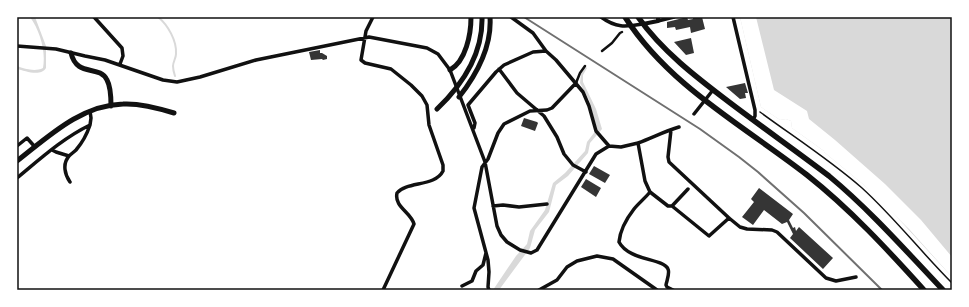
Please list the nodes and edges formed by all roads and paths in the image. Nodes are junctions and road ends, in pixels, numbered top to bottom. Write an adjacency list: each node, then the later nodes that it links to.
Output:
1 (94, 17): 21 (street)
2 (373, 17): 16 (street)
3 (471, 17): 24 (main road)
4 (482, 17): 30 (main road)
5 (490, 17): 27 (main road)
6 (511, 17): 18 (street)
7 (601, 17): 14 (street)
8 (625, 17): 14 (highway)
9 (638, 17): 13 (highway)
10 (674, 17): 12 (street)
11 (733, 17): 36 (street)
12 (658, 19): 13 (street)
13 (643, 24): 14 (street); 26 (highway)
14 (631, 26): 28 (highway)
15 (622, 32): 19 (street)
16 (365, 38): 21 (street); 24 (street); 62 (street)
17 (17, 46): 20 (street)
18 (546, 51): 23 (street); 25 (street)
19 (602, 51)
20 (71, 53): 21 (street); 29 (main road)
21 (120, 64)
22 (585, 66): 25 (street)
23 (499, 69): 32 (street); 39 (street)
24 (450, 70): 27 (street)
25 (576, 83): 32 (street); 43 (street)
26 (713, 90): 28 (street); 36 (highway)
27 (460, 98): 39 (street)
28 (705, 100): 35 (street); 67 (highway)
29 (111, 106): 31 (main road); 34 (main road)
30 (437, 109)
31 (90, 111): 37 (street); 44 (main road)
32 (540, 111): 48 (street); 49 (street)
33 (759, 111): 60 (path)
34 (174, 113)
35 (694, 114)
36 (753, 120): 68 (highway)
37 (90, 125): 45 (street); 46 (street)
38 (680, 127): 40 (street)
39 (474, 130): 48 (street)
40 (671, 130): 41 (street); 57 (street)
41 (638, 144): 43 (street); 53 (street)
42 (17, 146): 44 (street)
43 (609, 146): 49 (street)
44 (35, 147): 47 (main road)
45 (52, 150): 46 (street); 50 (street)
46 (69, 156): 51 (street)
47 (17, 161)
48 (485, 162): 55 (street); 58 (street)
49 (586, 172): 55 (street)
50 (17, 178)
51 (70, 182)
52 (688, 189): 56 (street)
53 (650, 192): 56 (street); 66 (street)
54 (547, 204): 55 (street)
55 (493, 206)
56 (672, 206): 57 (street)
57 (728, 218): 59 (street)
58 (486, 250): 61 (street); 63 (street)
59 (856, 277)
60 (952, 282)
61 (462, 286)
62 (383, 290)
63 (489, 290)
64 (539, 290): 65 (street)
65 (657, 290)
66 (673, 290)
67 (924, 290)
68 (943, 290)

